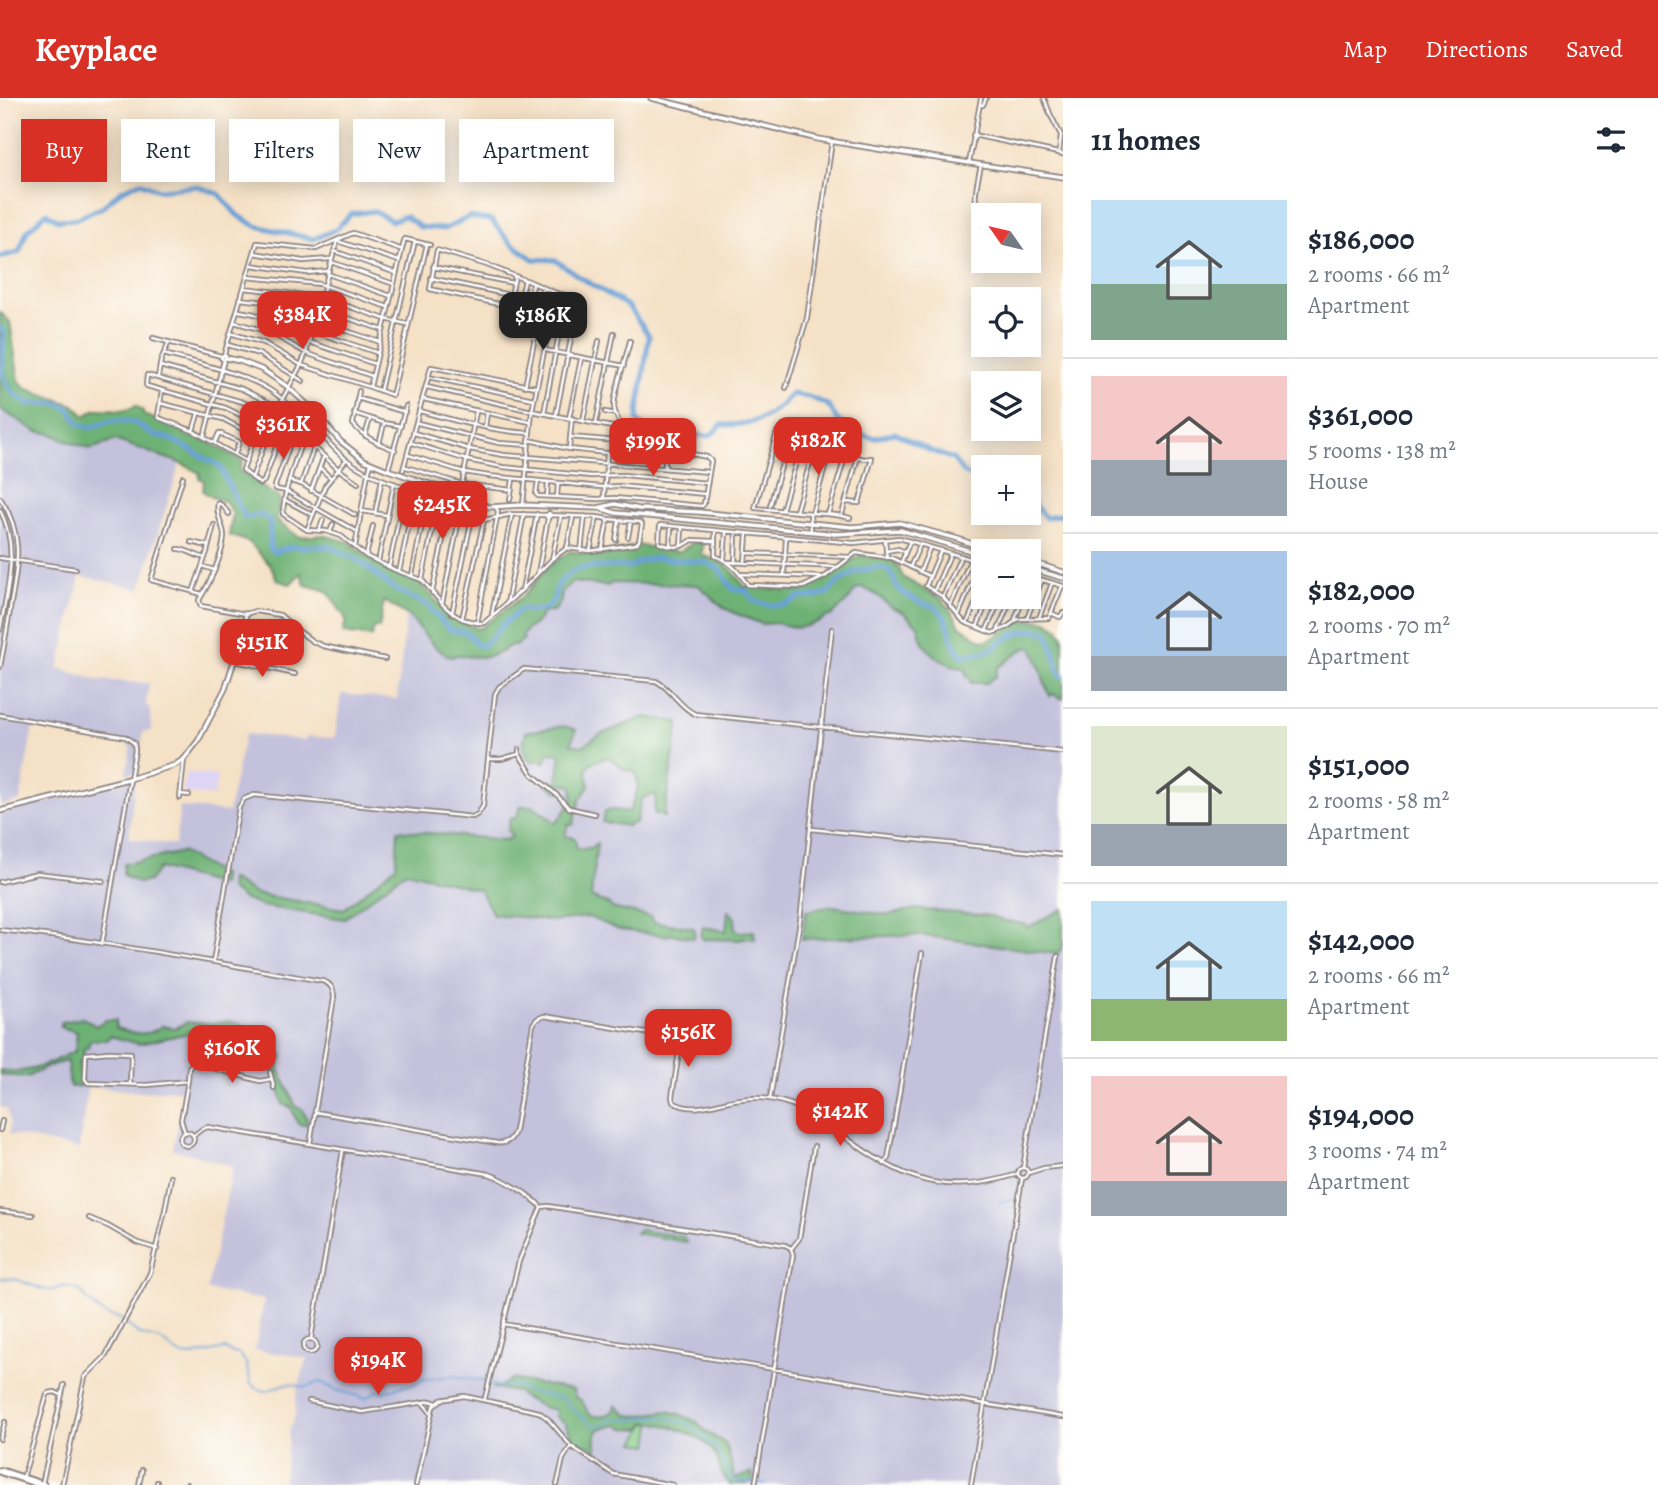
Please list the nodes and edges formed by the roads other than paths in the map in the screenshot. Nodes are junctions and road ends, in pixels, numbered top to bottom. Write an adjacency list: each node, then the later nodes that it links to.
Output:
1 (651, 98): 5 (street)
2 (983, 98): 4 (street)
3 (1044, 98): 6 (street)
4 (973, 135): 6 (street); 7 (street)
5 (832, 141): 7 (street); 88 (street)
6 (1061, 154)
7 (969, 163): 8 (street)
8 (981, 165): 9 (street); 10 (street)
9 (1063, 177)
10 (976, 203)
11 (337, 240): 13 (street); 14 (street); 15 (street); 17 (street)
12 (415, 241): 13 (street); 48 (street); 50 (street)
13 (401, 249): 17 (street)
14 (334, 251): 16 (street); 21 (street)
15 (254, 253): 16 (street); 18 (street)
16 (331, 260): 20 (street); 26 (street)
17 (399, 261): 21 (street)
18 (251, 265): 20 (street); 22 (street)
19 (433, 267): 23 (street); 24 (street); 27 (street)
20 (328, 272): 29 (street); 33 (street)
21 (396, 273): 26 (street)
22 (247, 276): 29 (street); 30 (street)
23 (515, 276): 25 (street); 27 (street)
24 (431, 278): 32 (street); 40 (street)
25 (525, 280): 28 (street); 36 (street)
26 (394, 284): 33 (street)
27 (513, 284): 32 (street)
28 (533, 284): 31 (street); 38 (street)
29 (324, 285): 35 (street); 41 (street)
30 (244, 288): 35 (street); 37 (street)
31 (543, 288): 34 (street); 39 (street)
32 (511, 295): 36 (street); 40 (street)
33 (391, 296): 41 (street)
34 (566, 296): 63 (street); 67 (street)
35 (321, 297): 42 (street); 46 (street)
36 (521, 297): 38 (street)
37 (240, 299): 42 (street); 43 (street)
38 (530, 299): 39 (street)
39 (542, 302): 44 (street)
40 (509, 306): 44 (street)
41 (388, 307): 46 (street)
42 (318, 309): 47 (street); 51 (street)
43 (237, 310): 45 (street); 49 (street)
44 (540, 313): 62 (street); 83 (street)
45 (255, 314): 47 (street); 58 (street)
46 (385, 319): 48 (street); 51 (street)
47 (314, 320): 52 (street); 59 (street)
48 (397, 321): 50 (street); 91 (street)
49 (234, 322): 53 (street); 64 (street)
50 (408, 324): 91 (street)
51 (383, 330): 59 (street)
52 (312, 331): 58 (street); 65 (street)
53 (230, 333): 61 (street); 73 (street)
54 (614, 333): 71 (street)
55 (153, 338): 60 (street)
56 (599, 341): 70 (street)
57 (630, 341): 75 (street)
58 (309, 342): 64 (street); 72 (street)
59 (380, 342): 65 (street)
60 (168, 343): 66 (street); 68 (street)
61 (227, 344): 68 (street); 77 (street)
62 (545, 350): 63 (street); 87 (street)
63 (555, 352): 67 (street); 109 (street)
64 (306, 353): 73 (street); 78 (street)
65 (378, 353): 72 (street)
66 (164, 354): 74 (street); 76 (street)
67 (568, 355): 69 (street); 111 (street)
68 (224, 357): 76 (street); 84 (street)
69 (581, 358): 70 (street); 114 (street)
70 (595, 360): 71 (street); 116 (street)
71 (608, 363): 75 (street); 121 (street)
72 (375, 364): 78 (street)
73 (301, 365): 77 (street); 85 (street)
74 (160, 366): 79 (street); 81 (street)
75 (624, 366): 110 (street)
76 (221, 370): 81 (street); 93 (street)
77 (295, 375): 82 (street); 84 (street)
78 (372, 376): 85 (street)
79 (158, 377): 89 (street); 92 (street)
80 (428, 377): 83 (street); 86 (street); 96 (street)
81 (218, 381): 92 (street); 100 (street)
82 (303, 381)
83 (525, 386): 87 (street)
84 (288, 387): 93 (street); 160 (street)
85 (370, 387): 91 (street)
86 (426, 387): 95 (street); 103 (street)
87 (537, 388): 96 (street)
88 (786, 388)
89 (162, 391): 97 (street); 98 (street)
90 (359, 391): 94 (street)
91 (380, 391)
92 (216, 393): 98 (street); 113 (street)
93 (282, 398): 100 (street); 172 (street)
94 (357, 398): 104 (street); 107 (street)
95 (423, 399): 101 (street); 102 (street)
96 (534, 399): 103 (street)
97 (160, 403): 106 (street); 128 (street)
98 (213, 404): 112 (street); 126 (street)
99 (406, 405): 104 (street)
100 (278, 407): 113 (street)
101 (420, 411): 117 (street); 122 (street)
102 (476, 411): 108 (street); 122 (street)
103 (532, 411): 109 (street); 118 (street)
104 (405, 412): 123 (street)
105 (605, 412): 110 (street)
106 (198, 413): 112 (street); 128 (street)
107 (354, 413): 115 (street); 133 (street)
108 (487, 413): 118 (street); 124 (street)
109 (544, 413): 111 (street)
110 (616, 414): 125 (street)
111 (556, 415): 114 (street)
112 (211, 416): 135 (street); 159 (street)
113 (273, 418): 126 (street)
114 (571, 418): 116 (street); 136 (street)
115 (370, 419): 120 (street); 133 (street)
116 (583, 421): 121 (street)
117 (417, 422): 130 (street); 134 (street)
118 (530, 422): 131 (street)
119 (313, 423): 132 (street); 176 (street); 190 (street)
120 (384, 423): 123 (street); 141 (street)
121 (596, 423): 125 (street)
122 (473, 425): 124 (street); 134 (street)
123 (401, 426): 146 (street)
124 (485, 428): 131 (street)
125 (622, 429): 138 (street)
126 (270, 430): 172 (street)
127 (791, 430): 129 (street); 206 (street); 214 (street)
128 (193, 431): 135 (street)
129 (805, 432): 142 (street); 211 (street)
130 (414, 433): 140 (street); 144 (street)
131 (529, 433): 137 (street)
132 (322, 434): 143 (street); 157 (street)
133 (365, 436): 141 (street)
134 (471, 436): 137 (street); 144 (street)
135 (204, 437): 139 (street)
136 (570, 438): 138 (street); 145 (street)
137 (528, 442): 145 (street); 155 (street)
138 (630, 442): 151 (street)
139 (215, 443): 150 (street); 150 (street)
140 (412, 443): 153 (street); 158 (street)
141 (379, 444): 146 (street)
142 (815, 445): 147 (street); 214 (street)
143 (314, 447): 154 (street); 184 (street)
144 (469, 449): 155 (street); 158 (street)
145 (569, 449): 148 (street)
146 (395, 450): 166 (street)
147 (830, 450): 152 (street); 216 (street)
148 (607, 453): 151 (street); 161 (street)
149 (665, 453): 151 (street); 162 (street); 168 (street)
150 (235, 454): 159 (street)
151 (632, 454)
152 (845, 454): 156 (street); 221 (street)
153 (408, 455): 167 (street); 185 (street)
154 (324, 456): 163 (street); 165 (street)
155 (528, 456): 161 (street); 164 (street)
156 (858, 457): 203 (street); 203 (street)
157 (346, 460): 165 (street); 169 (street)
158 (467, 460): 164 (street); 167 (street)
159 (246, 461): 172 (street)
160 (372, 464): 166 (street); 169 (street)
161 (607, 464): 162 (street); 170 (street)
162 (665, 467): 168 (street)
163 (320, 468): 173 (street); 191 (street)
164 (527, 469): 170 (street); 177 (street)
165 (338, 470): 173 (street); 180 (street)
166 (388, 470): 208 (street)
167 (464, 472): 175 (street); 185 (street)
168 (709, 472): 183 (street)
169 (368, 473): 174 (street); 212 (street)
170 (606, 475): 183 (street); 187 (street)
171 (183, 477): 319 (street)
172 (252, 478)
173 (331, 478): 194 (street)
174 (382, 478): 181 (street); 215 (street)
175 (513, 479): 177 (street); 189 (street)
176 (290, 480): 184 (street); 190 (street)
177 (525, 480): 178 (street); 205 (street)
178 (538, 481): 179 (street); 195 (street)
179 (548, 482): 182 (street); 195 (street)
180 (358, 483)
181 (394, 483): 186 (street); 225 (street)
182 (558, 483): 187 (street); 196 (street)
183 (707, 483): 193 (street)
184 (300, 484): 191 (street)
185 (461, 484): 189 (street)
186 (405, 487): 188 (street); 302 (street)
187 (605, 487): 193 (street); 197 (street)
188 (416, 490): 192 (street); 307 (street)
189 (512, 490): 201 (street)
190 (286, 491): 200 (street); 207 (street)
191 (311, 491): 194 (street)
192 (428, 494): 199 (street); 313 (street)
193 (705, 494): 197 (street)
194 (321, 496): 207 (street); 224 (street)
195 (547, 496): 196 (street)
196 (557, 497): 197 (street)
197 (604, 497)
198 (0, 498): 293 (street)
199 (439, 498): 202 (street); 320 (street)
200 (285, 500): 222 (street); 244 (street)
201 (510, 500)
202 (451, 501): 204 (street); 328 (street)
203 (846, 502): 223 (street)
204 (462, 505): 213 (street); 332 (street)
205 (523, 505): 208 (street); 209 (street)
206 (770, 506)
207 (315, 508): 222 (street); 249 (street)
208 (496, 508): 231 (street)
209 (598, 508): 238 (street); 247 (street)
210 (0, 510): 291 (street)
211 (782, 510)
212 (362, 511): 215 (street); 249 (street)
213 (474, 512): 235 (street); 339 (street)
214 (796, 512): 216 (street)
215 (375, 513): 225 (street)
216 (812, 513): 221 (street); 238 (street)
217 (229, 514): 306 (street)
218 (512, 514): 219 (street); 231 (street); 343 (street)
219 (524, 514): 220 (street); 331 (street)
220 (537, 514): 226 (street); 325 (street)
221 (828, 514): 223 (street)
222 (313, 515): 244 (street)
223 (842, 515): 232 (street)
224 (355, 516)
225 (387, 516): 294 (street)
226 (549, 516): 227 (street); 311 (street)
227 (561, 516): 228 (street); 289 (street)
228 (573, 516): 229 (street); 270 (street)
229 (585, 516): 230 (street); 274 (street)
230 (597, 517): 233 (street); 275 (street)
231 (497, 518): 235 (street); 349 (street)
232 (850, 518)
233 (608, 519): 236 (street); 272 (street)
234 (323, 520): 246 (street)
235 (484, 520): 345 (street)
236 (619, 521): 237 (street); 257 (street)
237 (631, 521): 254 (street); 272 (street)
238 (811, 522): 247 (street); 253 (street)
239 (333, 524): 248 (street)
240 (214, 525): 265 (street)
241 (373, 526): 283 (street)
242 (671, 526): 243 (street); 266 (street); 266 (street)
243 (682, 527): 245 (street); 267 (street)
244 (307, 530): 246 (street)
245 (715, 530): 251 (street); 260 (street)
246 (319, 531): 248 (street)
247 (811, 531): 258 (street)
248 (330, 532): 268 (street)
249 (358, 532): 268 (street)
250 (726, 532): 292 (street)
251 (736, 532): 252 (street); 296 (street)
252 (747, 533): 255 (street); 279 (street)
253 (937, 533): 258 (street); 264 (street)
254 (628, 537)
255 (786, 537): 262 (street); 282 (street)
256 (885, 539): 261 (street); 262 (street); 276 (street)
257 (616, 540)
258 (935, 540): 269 (street); 277 (street)
259 (191, 541): 265 (street)
260 (715, 541): 266 (street); 292 (street)
261 (910, 541): 263 (street); 278 (street)
262 (854, 543): 280 (street)
263 (920, 544): 269 (street); 304 (street)
264 (971, 544)
265 (209, 546): 287 (street)
266 (670, 546)
267 (681, 546)
268 (355, 547): 283 (street)
269 (932, 547): 273 (street); 308 (street)
270 (567, 548): 274 (street); 289 (street)
271 (178, 549): 287 (street)
272 (603, 550): 275 (street)
273 (941, 550): 281 (street); 315 (street)
274 (581, 551): 275 (street)
275 (590, 551)
276 (886, 551): 278 (street); 288 (street)
277 (971, 551)
278 (905, 552): 298 (street)
279 (746, 553): 282 (street); 297 (street)
280 (856, 553): 285 (street); 288 (street)
281 (951, 553): 284 (street); 326 (street)
282 (785, 554): 285 (street); 299 (street)
283 (366, 556): 294 (street)
284 (961, 556): 290 (street); 330 (street)
285 (851, 557): 303 (street)
286 (0, 558): 291 (street)
287 (205, 558): 301 (street)
288 (887, 558): 298 (street)
289 (552, 559): 311 (street)
290 (971, 559): 333 (street)
291 (11, 560): 293 (street); 354 (street)
292 (724, 560): 295 (street)
293 (18, 561): 305 (street); 362 (street)
294 (378, 562): 302 (street)
295 (729, 562): 296 (street); 312 (street)
296 (735, 563): 297 (street)
297 (745, 563): 299 (street)
298 (901, 563): 304 (street)
299 (785, 565): 303 (street); 314 (street)
300 (1041, 565): 310 (street)
301 (202, 566): 306 (street); 327 (street)
302 (389, 567): 307 (street)
303 (838, 567): 316 (street)
304 (910, 568): 308 (street)
305 (76, 569)
306 (215, 570): 329 (street)
307 (399, 572): 313 (street)
308 (919, 572): 315 (street)
309 (1041, 572): 317 (street)
310 (1063, 572)
311 (538, 573): 325 (street)
312 (740, 574): 314 (street); 316 (street)
313 (412, 575): 320 (street)
314 (784, 575): 316 (street)
315 (929, 576): 326 (street)
316 (823, 577)
317 (1063, 578)
318 (144, 579): 319 (street)
319 (150, 580): 327 (street)
320 (422, 580): 328 (street)
321 (1042, 580): 322 (street); 346 (street)
322 (1052, 583): 323 (street); 347 (street)
323 (1062, 586): 340 (street)
324 (971, 587): 344 (street)
325 (522, 590): 331 (street)
326 (934, 591): 330 (street)
327 (193, 592): 329 (street)
328 (432, 593): 332 (street)
329 (202, 594): 342 (street)
330 (943, 597): 333 (street)
331 (507, 603): 343 (street)
332 (442, 604): 339 (street)
333 (950, 607): 344 (street)
334 (973, 609): 350 (street)
335 (984, 609): 351 (street)
336 (995, 609): 355 (street)
337 (1007, 609): 356 (street)
338 (1019, 609): 348 (street)
339 (452, 613): 345 (street)
340 (1051, 613): 341 (street); 347 (street)
341 (1063, 613)
342 (246, 614): 352 (street); 357 (street)
343 (492, 615): 349 (street)
344 (958, 616): 350 (street)
345 (462, 618): 349 (street)
346 (1027, 618): 347 (street); 348 (street)
347 (1039, 618)
348 (1014, 622): 356 (street)
349 (477, 623)
350 (967, 623): 351 (street)
351 (976, 627): 355 (street)
352 (296, 629): 358 (street); 360 (street)
353 (832, 629): 365 (street)
354 (0, 630)
355 (986, 631): 356 (street)
356 (997, 632)
357 (242, 637): 358 (street); 361 (street)
358 (292, 647): 359 (street)
359 (291, 652)
360 (385, 659)
361 (234, 661): 363 (street); 370 (street)
362 (0, 667)
363 (295, 674)
364 (0, 715): 371 (street)
365 (822, 727): 367 (street); 369 (street); 375 (street)
366 (519, 749): 368 (street)
367 (1063, 752)
368 (519, 754): 369 (street); 374 (street)
369 (488, 759): 383 (street)
370 (184, 760): 371 (street); 372 (street)
371 (130, 778): 373 (street); 380 (street)
372 (189, 795)
373 (0, 811)
374 (595, 814)
375 (811, 829): 376 (street); 389 (street)
376 (1063, 855)
377 (103, 881): 378 (street)
378 (0, 882)
379 (0, 930): 380 (street)
380 (102, 944): 383 (street)
381 (922, 953): 398 (street)
382 (1058, 956): 400 (street)
383 (213, 963): 390 (street)
384 (270, 1072): 385 (street)
385 (271, 1079): 386 (street); 388 (street)
386 (188, 1081): 387 (street); 393 (street)
387 (130, 1085): 387 (street)
388 (274, 1088)
389 (770, 1099): 390 (street); 398 (street)
390 (315, 1112): 395 (street)
391 (2, 1121): 392 (street)
392 (0, 1130)
393 (185, 1133): 394 (street); 394 (street)
394 (192, 1136): 395 (street)
395 (310, 1144): 397 (street)
396 (814, 1146): 410 (street)
397 (343, 1150): 405 (street); 412 (street)
398 (884, 1164): 402 (street)
399 (1063, 1166): 401 (street)
400 (1023, 1168): 401 (street); 402 (street)
401 (1028, 1172): 404 (street)
402 (1018, 1174): 404 (street)
403 (171, 1177): 409 (street)
404 (1022, 1178): 420 (street)
405 (541, 1207): 410 (street); 411 (street)
406 (0, 1211): 407 (street)
407 (33, 1214)
408 (89, 1218): 409 (street)
409 (157, 1249): 431 (street)
410 (792, 1249): 413 (street)
411 (503, 1324): 413 (street); 416 (street)
412 (311, 1339)
413 (774, 1368): 420 (street); 436 (street)
414 (64, 1385): 415 (street)
415 (61, 1395): 428 (street); 430 (street)
416 (484, 1400): 419 (street); 425 (street)
417 (309, 1401): 418 (street)
418 (422, 1402): 419 (street); 421 (street)
419 (436, 1403): 421 (street)
420 (985, 1404): 422 (street); 437 (street)
421 (431, 1413): 433 (street)
422 (1063, 1417)
423 (5, 1422): 424 (street)
424 (0, 1439)
425 (571, 1447): 429 (street); 434 (street)
426 (142, 1470): 432 (street)
427 (0, 1471): 428 (highway)
428 (23, 1478): 430 (highway)
429 (666, 1484): 435 (street)
430 (42, 1485)
431 (62, 1485)
432 (139, 1485)
433 (416, 1485)
434 (557, 1485)
435 (673, 1485)
436 (755, 1485)
437 (971, 1485)

